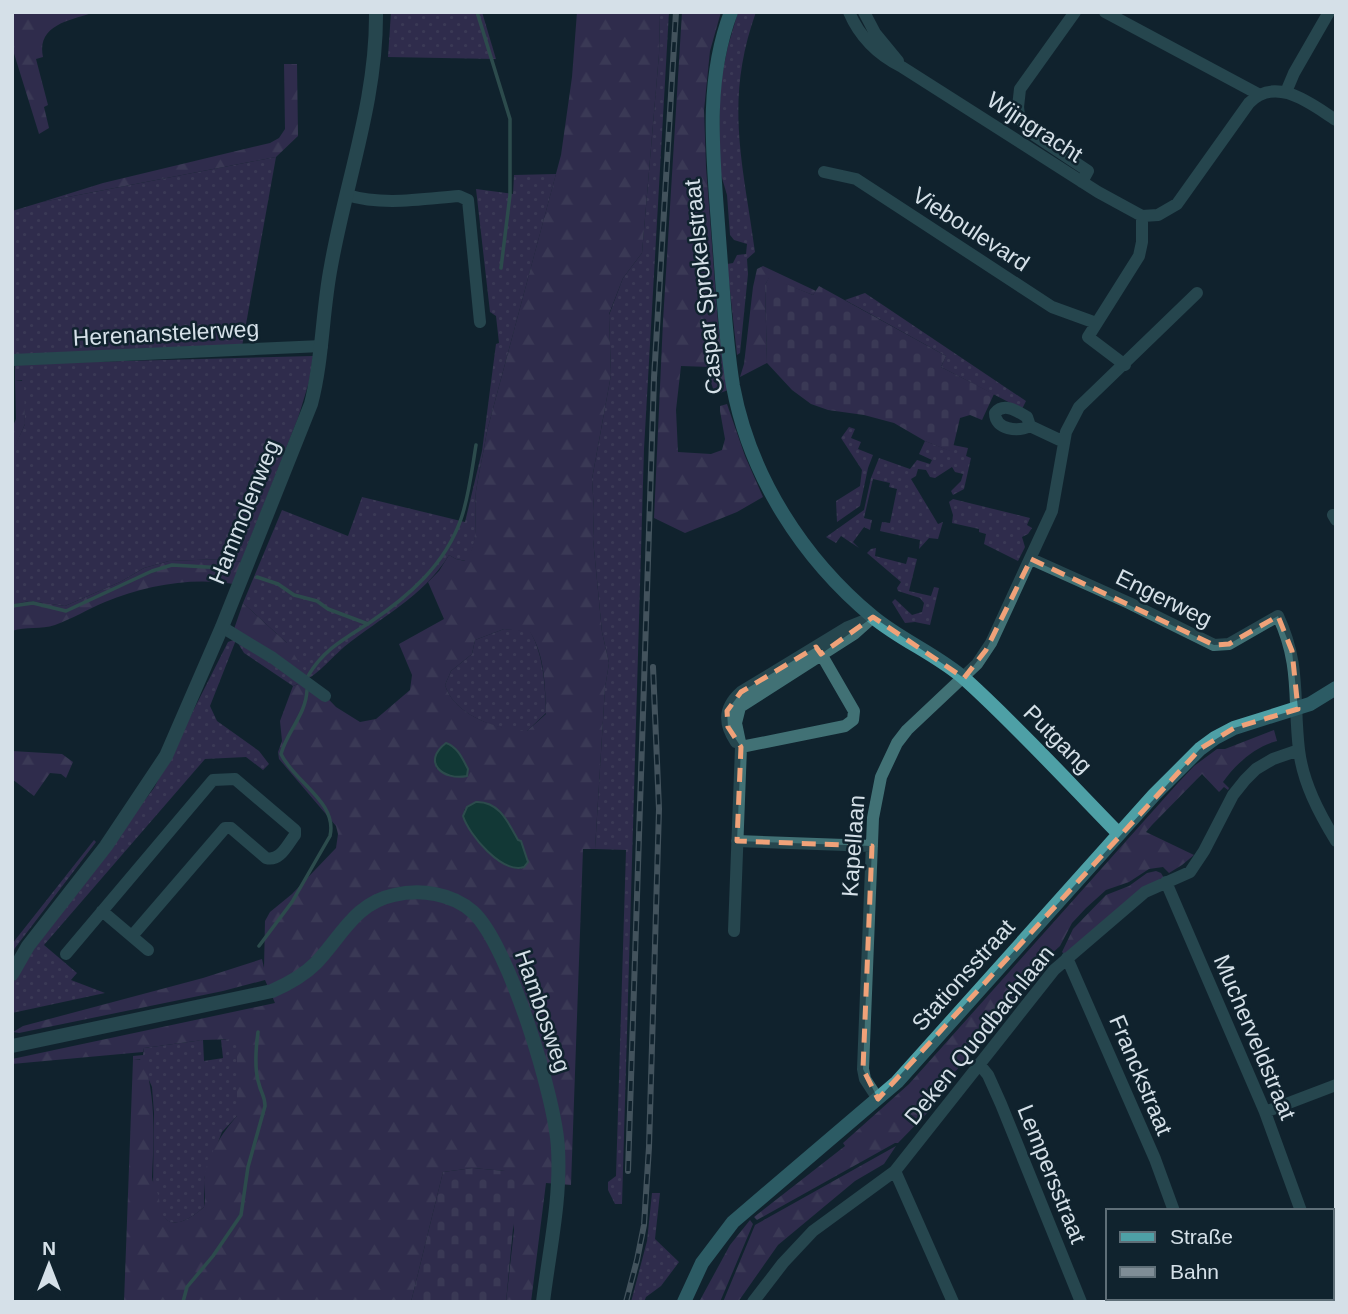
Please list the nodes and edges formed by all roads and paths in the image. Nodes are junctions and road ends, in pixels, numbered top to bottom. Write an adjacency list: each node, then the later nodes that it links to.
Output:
1 (376, 12): 14 (street, Hammolenweg)
2 (732, 12): 25 (main road, Caspar Sprokelstraat)
3 (849, 12): 8 (street, Wijngracht)
4 (864, 12): 8 (street, Wijngracht)
5 (1075, 12): 13 (street)
6 (1105, 12): 10 (street)
7 (1329, 12): 9 (street)
8 (902, 67): 13 (street, Wijngracht)
9 (1286, 92): 10 (street); 11 (street)
10 (1260, 96): 15 (street)
11 (1336, 120)
12 (824, 172): 18 (street, Vieboulevard)
13 (1082, 182): 15 (street, Wijngracht)
14 (347, 195): 17 (street); 19 (street, Hammolenweg)
15 (1145, 216): 18 (street)
16 (1197, 293): 21 (street, Kapellaan)
17 (480, 322)
18 (1096, 323): 21 (street)
19 (322, 346): 20 (street, Herenanstelerweg); 26 (street, Hammolenweg)
20 (12, 360)
21 (1125, 365): 23 (street, Kapellaan)
22 (1030, 426): 23 (street)
23 (1064, 442): 24 (street, Kapellaan)
24 (1031, 559): 28 (street, Kapellaan); 31 (street, Engerweg)
25 (873, 617): 27 (street); 28 (main road, Caspar Sprokelstraat)
26 (222, 627): 30 (street); 45 (street, Hammolenweg)
27 (819, 651): 32 (street); 32 (street)
28 (964, 678): 34 (main road, Putgang); 37 (street, Kapellaan)
29 (1336, 688): 31 (main road, Stationsstraat)
30 (325, 696)
31 (1298, 709): 33 (street); 34 (main road, Stationsstraat)
32 (741, 747): 35 (street)
33 (1299, 750): 36 (street); 38 (street, Deken Quodbachlaan)
34 (1119, 834): 49 (main road, Stationsstraat)
35 (737, 841): 37 (street); 40 (street)
36 (1336, 841)
37 (872, 846): 49 (street, Kapellaan)
38 (1166, 882): 44 (street, Deken Quodbachlaan); 50 (street, Mucherveldstraat)
39 (102, 911): 41 (street); 41 (street); 43 (street)
40 (734, 931)
41 (132, 936): 42 (street)
42 (148, 950)
43 (66, 954)
44 (1067, 958): 47 (street, Deken Quodbachlaan); 52 (street, Franckstraat)
45 (12, 974)
46 (12, 1046): 54 (street, Hambosweg)
47 (979, 1064): 51 (street, Deken Quodbachlaan); 58 (street, Lempersstraat)
48 (1336, 1085): 50 (street)
49 (878, 1098): 55 (main road, Stationsstraat)
50 (1265, 1112): 53 (street, Mucherveldstraat)
51 (895, 1171): 56 (street, Deken Quodbachlaan); 57 (street)
52 (1173, 1209)
53 (1300, 1209)
54 (543, 1302)
55 (684, 1302)
56 (753, 1302)
57 (953, 1302)
58 (1081, 1302)

